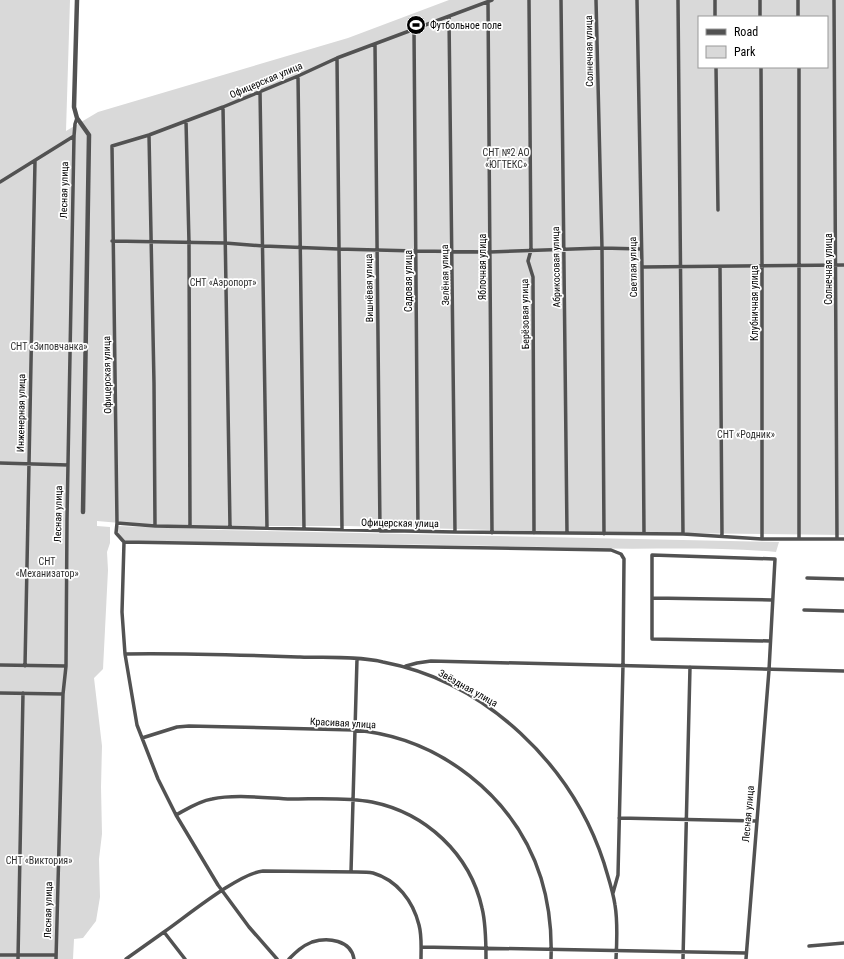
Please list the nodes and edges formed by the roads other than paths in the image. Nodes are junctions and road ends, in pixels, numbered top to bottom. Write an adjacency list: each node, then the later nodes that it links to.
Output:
1 (77, 0): 26 (street, Лесная улица)
2 (492, 0): 12 (street, Офицерская улица)
3 (529, 0): 44 (street, Берёзовая улица)
4 (561, 0): 45 (street, Абрикосовая улица)
5 (596, 0): 39 (street, Солнечная улица)
6 (637, 0): 40 (street, Светлая улица)
7 (678, 0): 52 (street)
8 (715, 0): 13 (street)
9 (760, 0): 14 (street)
10 (798, 0): 15 (street)
11 (834, 0): 48 (street, Солнечная улица)
12 (488, 2): 16 (street, Офицерская улица); 47 (street, Яблочная улица)
13 (715, 16)
14 (760, 16)
15 (798, 16)
16 (449, 17): 17 (street, Офицерская улица); 43 (street, Зелёная улица)
17 (414, 30): 18 (street, Офицерская улица); 46 (street, Садовая улица)
18 (375, 45): 19 (street, Офицерская улица); 42 (street, Вишнёвая улица)
19 (337, 58): 23 (street, Офицерская улица); 41 (street)
20 (716, 68): 32 (street)
21 (761, 68): 54 (street, Клубничная улица)
22 (799, 68): 50 (street)
23 (298, 76): 24 (street, Офицерская улица); 38 (street)
24 (260, 90): 25 (street, Офицерская улица); 37 (street)
25 (223, 107): 27 (street, Офицерская улица); 36 (street)
26 (77, 118): 29 (street, Лесная улица); 58 (street, Лесная улица)
27 (186, 121): 28 (street, Офицерская улица); 35 (street)
28 (149, 135): 33 (street); 34 (street, Офицерская улица)
29 (74, 136): 30 (street); 57 (street, Лесная улица)
30 (35, 161): 31 (street); 56 (street, Инженерная улица)
31 (0, 182)
32 (718, 210)
33 (152, 241): 34 (street); 35 (street); 60 (street)
34 (112, 242): 59 (street, Офицерская улица)
35 (189, 243): 36 (street); 61 (street)
36 (225, 243): 37 (street); 62 (street)
37 (264, 246): 38 (street); 63 (street)
38 (300, 248): 41 (street); 64 (street)
39 (602, 248): 40 (street); 45 (street); 72 (street, Солнечная улица)
40 (641, 249): 51 (street, Светлая улица)
41 (338, 250): 42 (street); 65 (street)
42 (376, 250): 46 (street); 66 (street, Вишнёвая улица)
43 (452, 250): 46 (street); 47 (street); 68 (street, Зелёная улица)
44 (531, 250): 45 (street); 47 (street); 70 (street, Берёзовая улица)
45 (563, 250): 71 (street, Абрикосовая улица)
46 (416, 251): 67 (street, Садовая улица)
47 (490, 252): 69 (street, Яблочная улица)
48 (836, 265): 49 (street); 50 (street); 78 (street, Солнечная улица)
49 (844, 265)
50 (800, 266): 54 (street); 77 (street)
51 (642, 267): 52 (street); 73 (street, Светлая улица)
52 (680, 267): 53 (street); 74 (street)
53 (720, 267): 54 (street); 75 (street)
54 (762, 267): 76 (street, Клубничная улица)
55 (0, 463): 56 (street)
56 (28, 464): 57 (street); 92 (street, Инженерная улица)
57 (68, 465): 93 (street, Лесная улица)
58 (83, 512)
59 (116, 523): 60 (street, Офицерская улица); 80 (street)
60 (155, 526): 61 (street, Офицерская улица)
61 (190, 526): 62 (street, Офицерская улица)
62 (230, 527): 63 (street, Офицерская улица)
63 (267, 528): 64 (street, Офицерская улица)
64 (304, 529): 65 (street, Офицерская улица)
65 (342, 529): 66 (street, Офицерская улица)
66 (380, 530): 67 (street, Офицерская улица)
67 (418, 532): 68 (street, Офицерская улица)
68 (455, 532): 69 (street, Офицерская улица)
69 (492, 533): 70 (street, Офицерская улица)
70 (534, 533): 71 (street, Офицерская улица)
71 (566, 533): 72 (street, Офицерская улица)
72 (604, 534): 73 (street, Офицерская улица)
73 (644, 534): 74 (street, Офицерская улица)
74 (683, 534): 75 (street, Офицерская улица)
75 (722, 536): 76 (street, Офицерская улица)
76 (762, 538): 77 (street, Офицерская улица)
77 (799, 538): 78 (street, Офицерская улица)
78 (837, 538): 79 (street, Офицерская улица)
79 (844, 539)
80 (124, 542): 88 (street); 91 (street)
81 (807, 578): 82 (street)
82 (844, 579)
83 (652, 598): 84 (street); 84 (street, Лесная улица); 87 (street)
84 (772, 600): 87 (street, Лесная улица)
85 (804, 610): 86 (street)
86 (844, 611)
87 (770, 642): 96 (street, Лесная улица)
88 (125, 654): 89 (street, Звёздная улица); 102 (street)
89 (357, 659): 94 (street, Звёздная улица); 101 (street)
90 (0, 665): 92 (street)
91 (623, 665): 94 (street); 95 (street); 105 (street)
92 (25, 666): 93 (street)
93 (66, 666): 100 (street, Лесная улица)
94 (405, 667): 110 (street, Звёздная улица)
95 (690, 667): 96 (street); 106 (street)
96 (769, 670): 97 (street); 107 (street, Лесная улица)
97 (844, 671)
98 (0, 693): 99 (street)
99 (23, 693): 100 (street); 121 (street)
100 (63, 694): 122 (street, Лесная улица)
101 (354, 730): 102 (street, Красивая улица); 103 (street); 116 (street, Красивая улица)
102 (142, 738): 104 (street)
103 (353, 800): 104 (street); 108 (street); 115 (street)
104 (176, 815): 109 (street)
105 (620, 818): 106 (street); 110 (street)
106 (686, 819): 107 (street); 118 (street)
107 (756, 821): 119 (street, Лесная улица)
108 (351, 872): 109 (street); 114 (street)
109 (223, 890): 111 (street); 125 (street)
110 (613, 893): 117 (street, Звёздная улица)
111 (164, 932): 123 (street); 124 (street)
112 (844, 943): 113 (street)
113 (809, 946)
114 (421, 947): 115 (street); 128 (street)
115 (486, 948): 116 (street); 129 (street)
116 (551, 949): 117 (street); 130 (street, Красивая улица)
117 (616, 951): 118 (street); 131 (street, Звёздная улица)
118 (683, 952): 119 (street); 132 (street)
119 (746, 953): 133 (street, Лесная улица)
120 (0, 955): 121 (street)
121 (18, 957): 122 (street)
122 (56, 957)
123 (126, 959)
124 (185, 959)
125 (277, 959)
126 (289, 959): 127 (street)
127 (354, 959)
128 (421, 959)
129 (486, 959)
130 (551, 959)
131 (616, 959)
132 (683, 959)
133 (746, 959)

